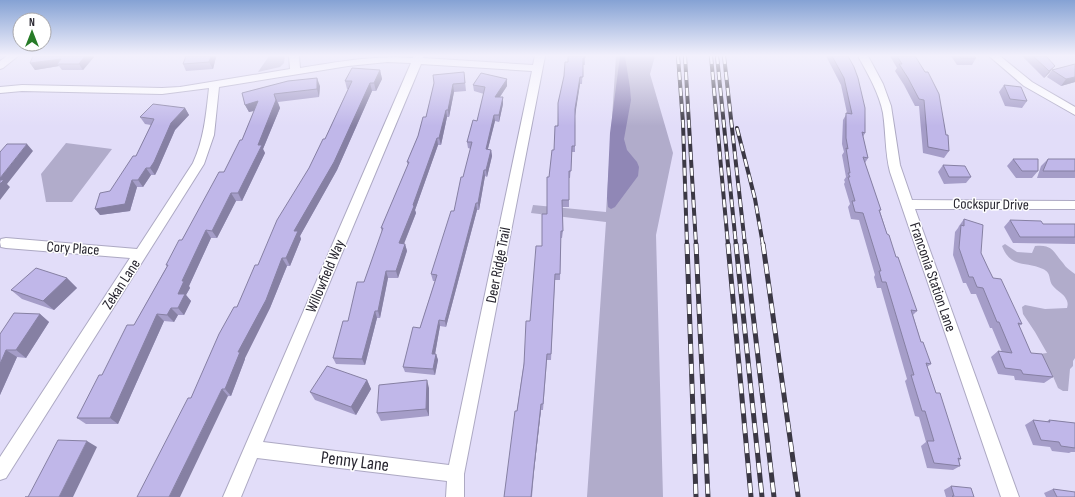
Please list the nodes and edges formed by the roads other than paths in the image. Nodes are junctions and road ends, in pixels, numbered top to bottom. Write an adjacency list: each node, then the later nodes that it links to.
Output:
1 (253, 79): 6 (street)
2 (409, 79): 13 (street, Willowfield Way)
3 (535, 79): 15 (street, Deer Ridge Trail)
4 (875, 79): 9 (street, Franconia Station Lane)
5 (1022, 79): 8 (street)
6 (214, 86): 7 (street); 12 (street, Zekan Lane)
7 (0, 90)
8 (1075, 112)
9 (907, 204): 10 (street, Cockspur Drive); 18 (street, Franconia Station Lane)
10 (1075, 206)
11 (6, 243): 12 (street, Cory Place)
12 (141, 254): 14 (street, Zekan Lane)
13 (253, 449): 15 (street, Penny Lane); 16 (street, Willowfield Way)
14 (2, 466)
15 (456, 474): 17 (street, Deer Ridge Trail)
16 (232, 497)
17 (455, 497)
18 (1010, 497)

